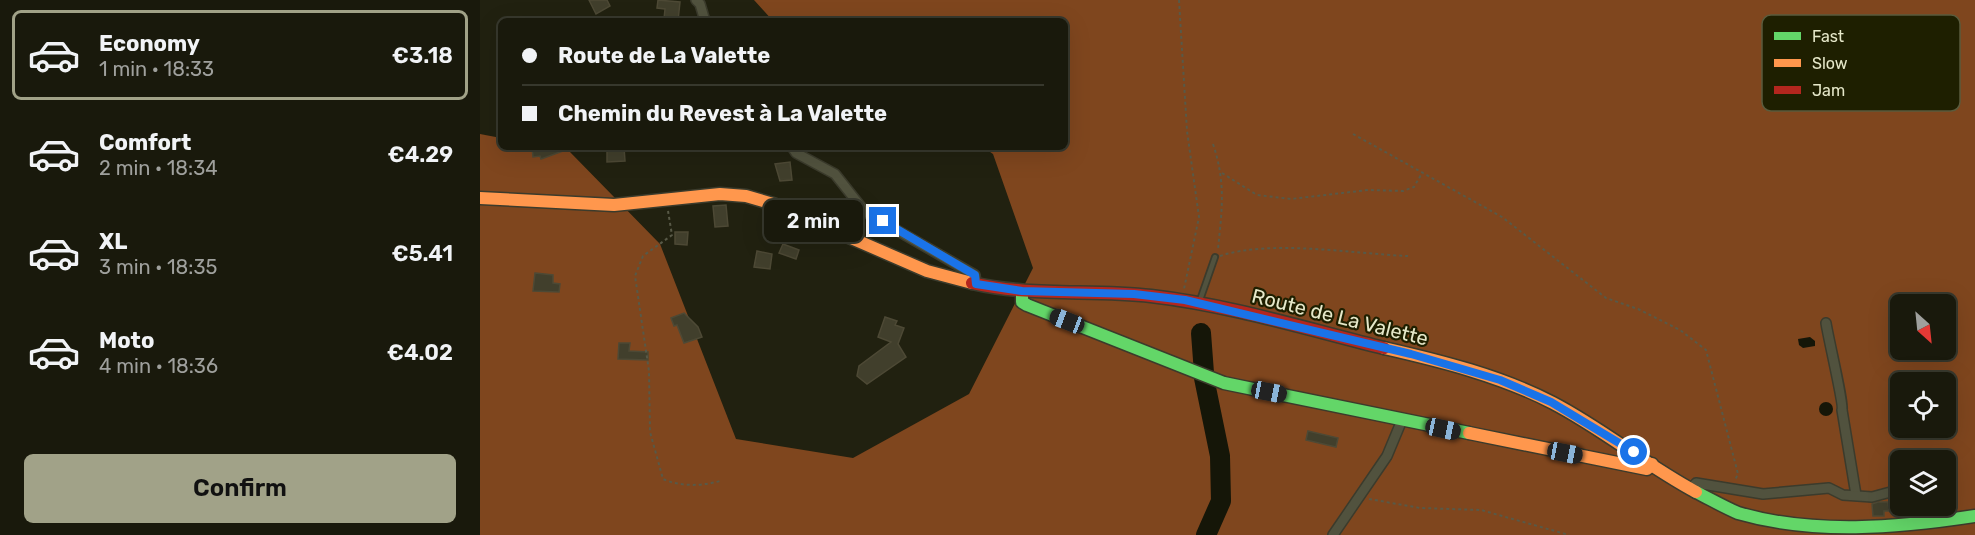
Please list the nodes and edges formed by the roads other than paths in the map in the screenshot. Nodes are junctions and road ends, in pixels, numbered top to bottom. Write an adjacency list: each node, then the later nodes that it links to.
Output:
1 (696, 0): 2 (street)
2 (704, 18)
3 (794, 150): 6 (street)
4 (480, 198): 6 (main road, Route de La Valette)
5 (1215, 258): 8 (lane)
6 (976, 284): 7 (main road, Route de La Valette)
7 (1022, 291): 8 (main road, Route de La Valette); 10 (main road)
8 (1199, 303): 11 (main road, Route de La Valette)
9 (1826, 323): 14 (street)
10 (1402, 420): 11 (main road); 18 (street)
11 (1652, 464): 12 (main road, Route de La Valette)
12 (1691, 489): 14 (street); 17 (main road, Route de La Valette)
13 (1890, 492): 14 (street)
14 (1856, 495)
15 (1975, 508): 17 (main road, Route de La Valette)
16 (1975, 516): 17 (main road, Route de La Valette)
17 (1920, 524)
18 (1333, 535)

